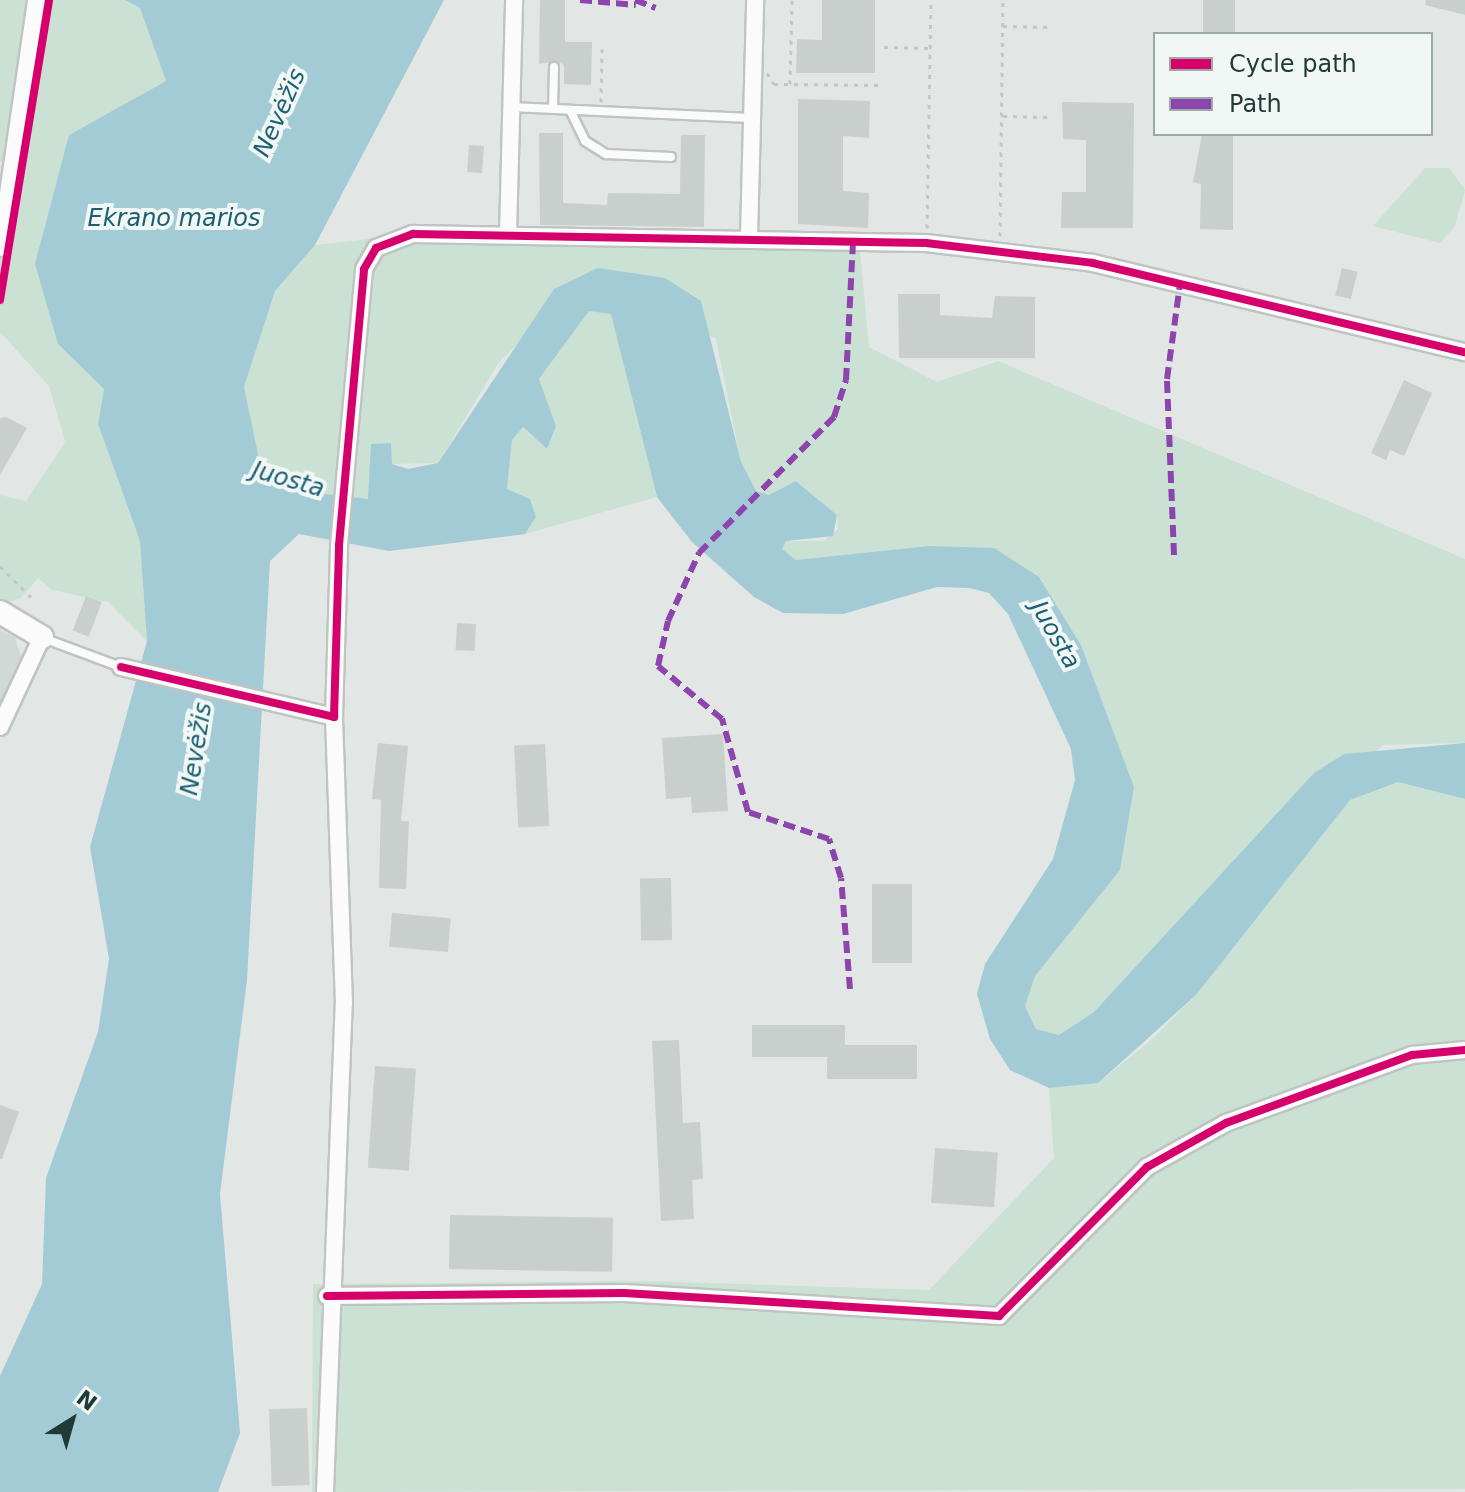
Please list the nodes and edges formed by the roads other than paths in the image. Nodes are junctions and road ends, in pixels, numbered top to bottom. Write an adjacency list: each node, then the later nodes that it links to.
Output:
1 (36, 0): 12 (street)
2 (514, 0): 5 (street)
3 (755, 0): 8 (street)
4 (554, 67): 6 (lane)
5 (511, 107): 6 (lane); 10 (street)
6 (553, 109): 7 (lane)
7 (570, 110): 8 (lane); 9 (lane)
8 (752, 118): 11 (street)
9 (671, 157)
10 (508, 234): 11 (street); 17 (street)
11 (749, 236): 13 (street)
12 (0, 248)
13 (1465, 352)
14 (0, 612): 15 (main road)
15 (42, 637): 16 (lane); 18 (street)
16 (121, 667): 17 (street)
17 (334, 717): 20 (street)
18 (0, 727)
19 (1465, 1050): 20 (street)
20 (327, 1296): 21 (street)
21 (325, 1492)

